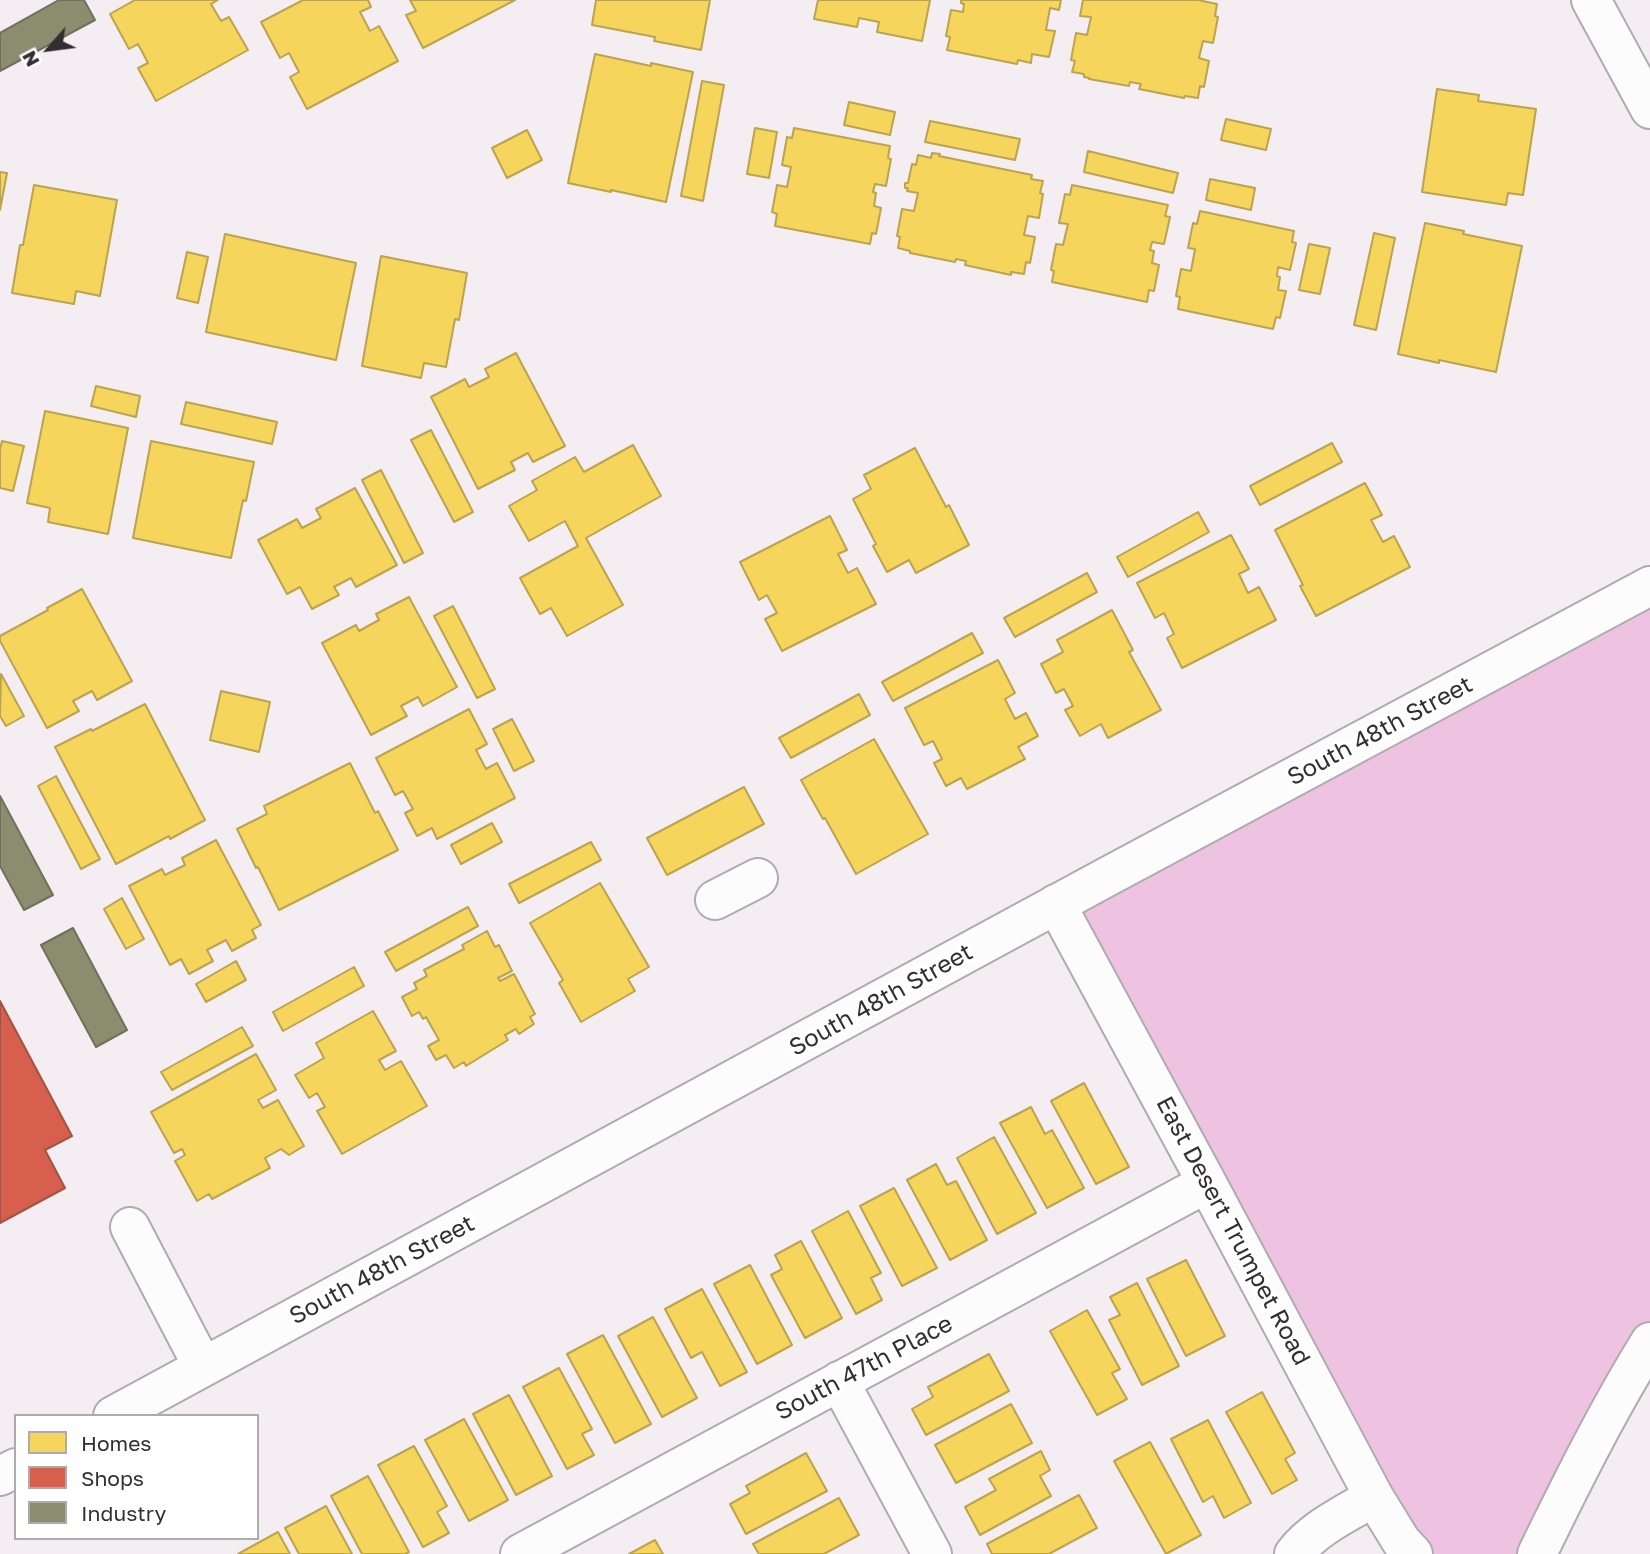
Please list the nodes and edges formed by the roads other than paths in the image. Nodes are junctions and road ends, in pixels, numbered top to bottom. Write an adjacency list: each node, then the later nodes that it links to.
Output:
1 (1591, 0): 2 (street)
2 (1650, 109)
3 (1650, 586): 6 (street, South 48th Street)
4 (758, 878): 5 (street)
5 (715, 900)
6 (1056, 904): 7 (street, East Desert Trumpet Road); 10 (street, South 48th Street)
7 (1208, 1183): 11 (street, South 47th Place); 13 (street, East Desert Trumpet Road)
8 (131, 1227): 10 (street)
9 (1650, 1342): 18 (street)
10 (203, 1367): 12 (street, South 48th Street)
11 (839, 1381): 14 (street, South 47th Place); 15 (street)
12 (117, 1414)
13 (1374, 1497): 16 (street); 17 (street, East Desert Trumpet Road)
14 (520, 1554)
15 (932, 1554)
16 (1294, 1554)
17 (1413, 1554)
18 (1537, 1554)

